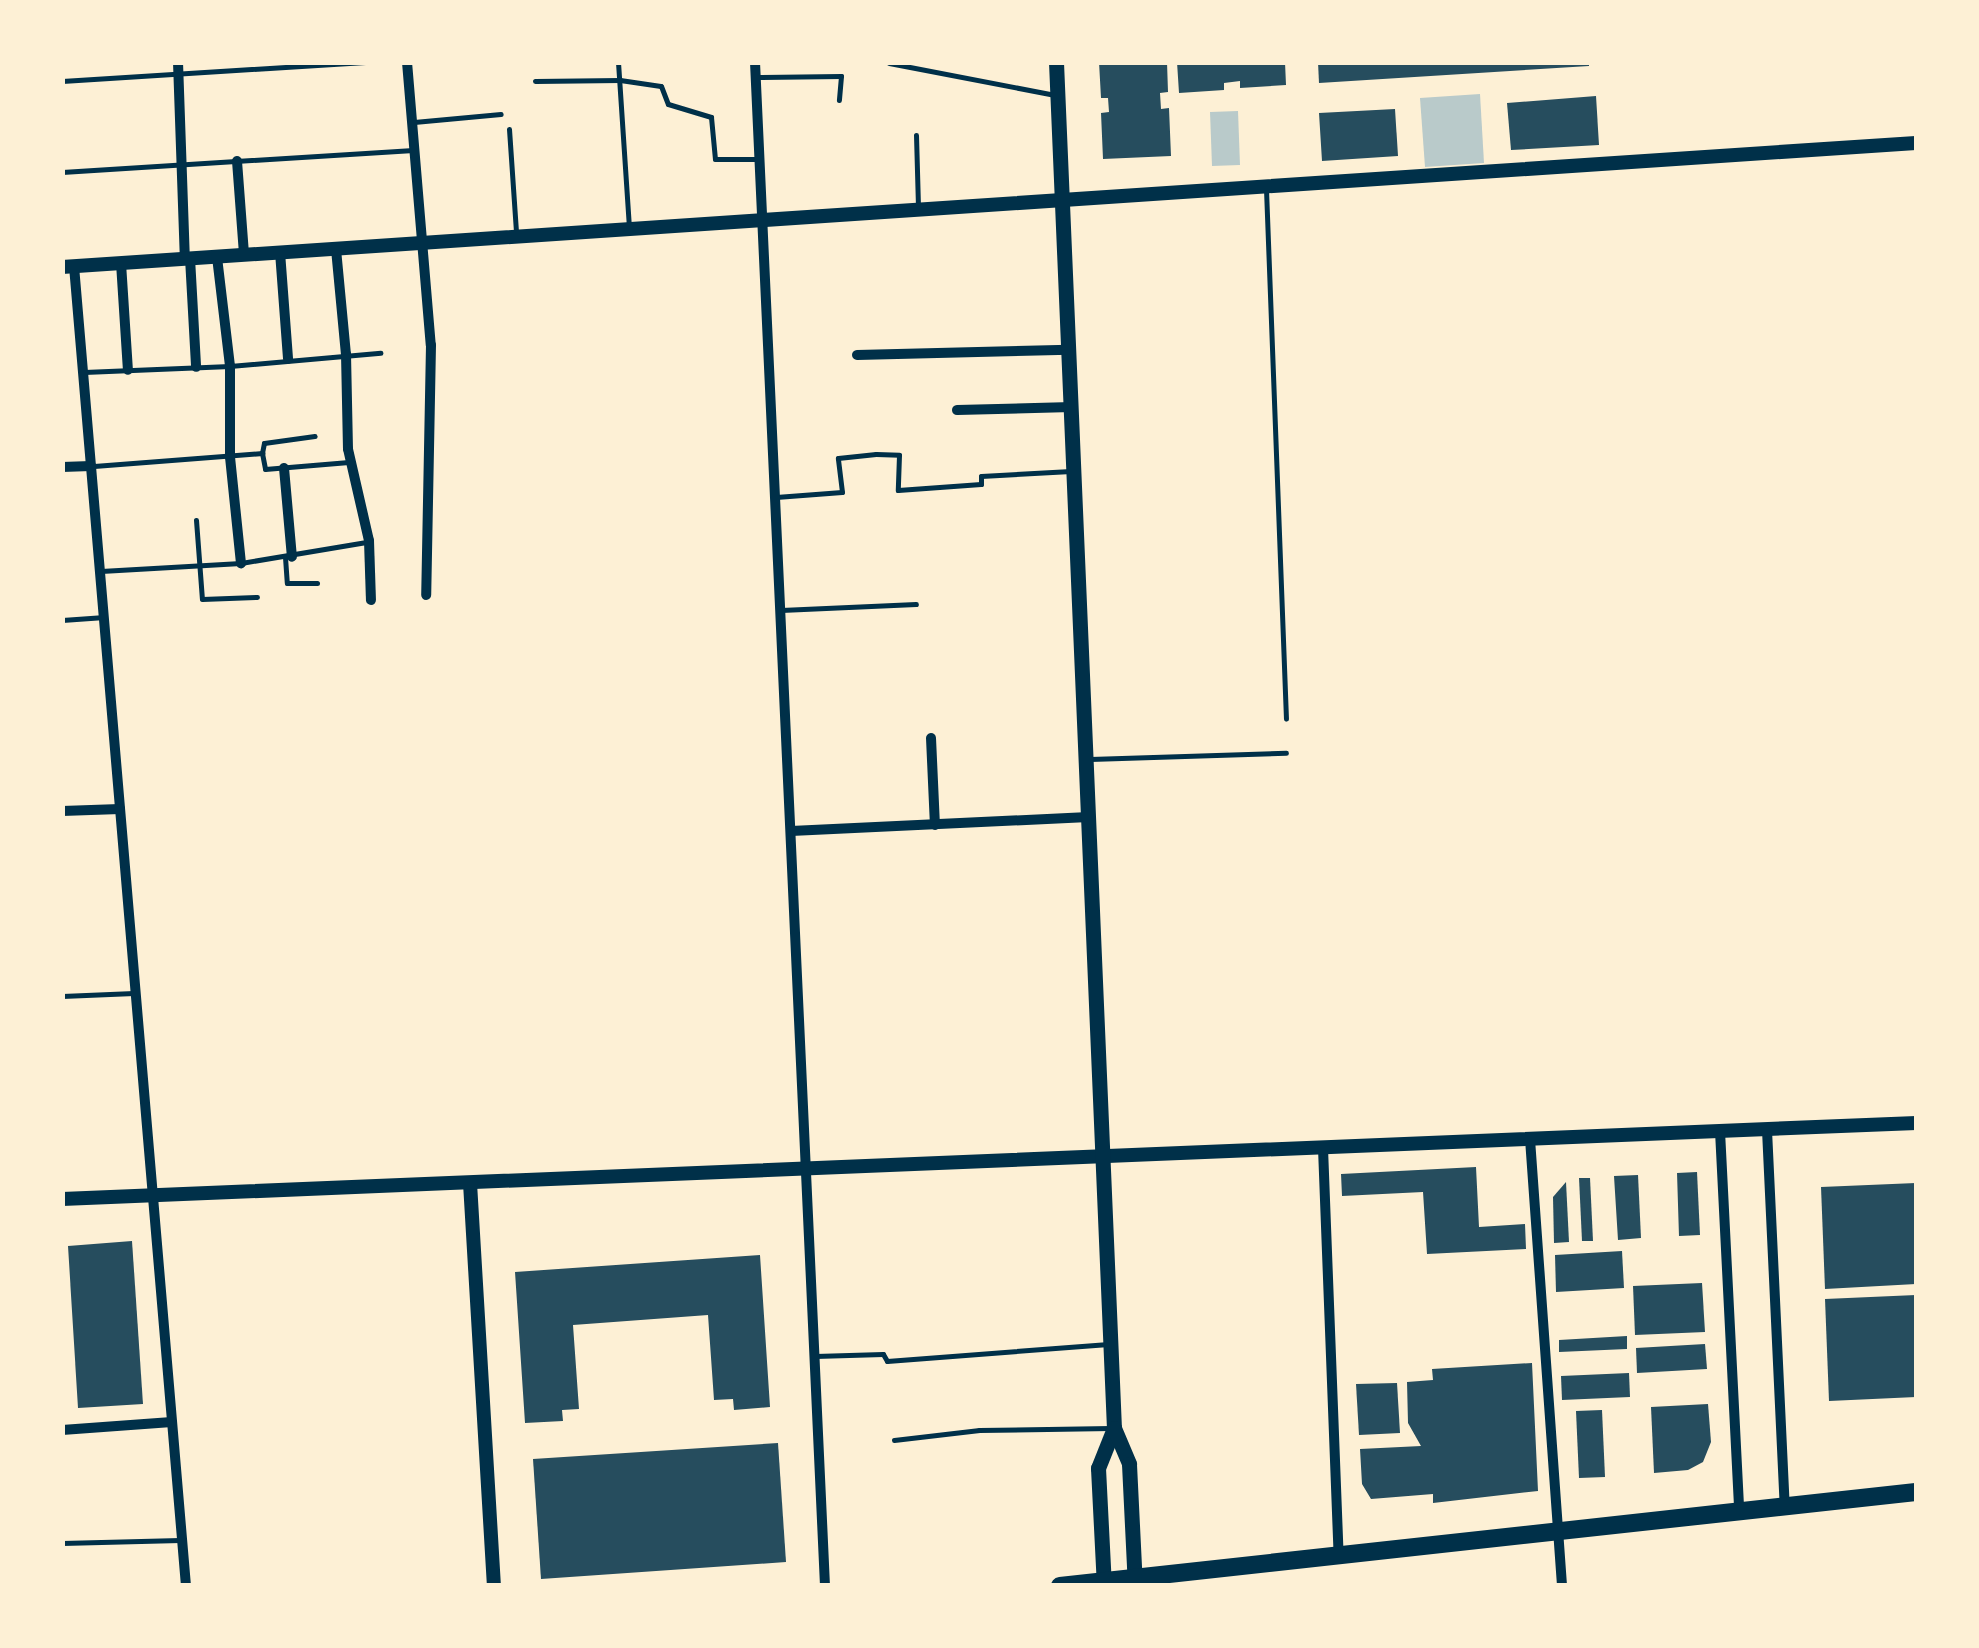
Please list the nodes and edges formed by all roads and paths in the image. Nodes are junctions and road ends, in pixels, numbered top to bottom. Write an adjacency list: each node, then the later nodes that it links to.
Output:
1 (365, 62): 7 (lane)
2 (407, 62): 15 (street)
3 (618, 62): 9 (lane)
4 (755, 62): 8 (street)
5 (1056, 62): 12 (main road)
6 (889, 63): 12 (lane)
7 (179, 68): 10 (lane); 22 (street)
8 (756, 77): 13 (lane); 20 (street)
9 (620, 80): 11 (lane); 20 (lane); 28 (lane)
10 (62, 81)
11 (535, 81)
12 (1058, 95): 25 (main road)
13 (839, 100)
14 (501, 114): 15 (lane)
15 (411, 122): 19 (street)
16 (509, 129): 29 (lane)
17 (916, 135): 26 (lane)
18 (1916, 143): 24 (street)
19 (413, 150): 21 (lane); 30 (street)
20 (760, 159): 27 (street)
21 (237, 161): 22 (lane); 33 (street)
22 (182, 164): 23 (lane); 35 (street)
23 (62, 172)
24 (1266, 186): 25 (street); 72 (lane)
25 (1063, 199): 26 (street); 38 (main road)
26 (918, 208): 27 (street)
27 (763, 219): 28 (street); 57 (street)
28 (629, 228): 29 (street)
29 (516, 236): 30 (street)
30 (420, 243): 31 (street); 65 (street)
31 (336, 248): 32 (street); 40 (street)
32 (280, 252): 33 (street); 42 (street)
33 (244, 255): 34 (street)
34 (217, 257): 35 (street); 43 (street)
35 (187, 259): 36 (street); 44 (street)
36 (122, 263): 37 (street); 45 (street)
37 (68, 267): 46 (street)
38 (1069, 350): 41 (street); 47 (main road)
39 (380, 353): 40 (lane)
40 (346, 354): 42 (lane); 52 (street)
41 (857, 355)
42 (288, 359): 43 (lane)
43 (230, 366): 44 (lane); 51 (street)
44 (196, 367): 45 (lane)
45 (128, 370): 46 (lane)
46 (84, 372): 53 (street)
47 (1072, 406): 48 (street); 56 (main road)
48 (957, 410)
49 (315, 436): 50 (lane)
50 (262, 454): 51 (lane); 55 (lane)
51 (230, 457): 53 (lane); 61 (street)
52 (349, 462): 55 (lane); 59 (street)
53 (91, 466): 54 (street); 63 (street)
54 (62, 468)
55 (284, 468): 60 (street)
56 (1075, 470): 57 (lane); 75 (main road)
57 (776, 497): 69 (street)
58 (196, 520): 62 (lane)
59 (369, 541): 60 (lane); 67 (street)
60 (288, 556): 61 (lane); 64 (lane)
61 (241, 563): 62 (lane)
62 (199, 566): 63 (lane); 66 (lane)
63 (101, 570): 70 (street)
64 (317, 583)
65 (426, 595)
66 (256, 598)
67 (371, 600)
68 (916, 604): 69 (lane)
69 (781, 610): 80 (street)
70 (104, 617): 71 (lane); 76 (street)
71 (62, 620)
72 (1286, 719)
73 (931, 738): 79 (street)
74 (1286, 753): 75 (lane)
75 (1087, 758): 78 (main road)
76 (120, 809): 77 (street); 81 (street)
77 (62, 811)
78 (1089, 817): 79 (street); 88 (main road)
79 (936, 824): 80 (street)
80 (791, 831): 89 (street)
81 (136, 993): 82 (lane); 91 (street)
82 (62, 996)
83 (1916, 1123): 84 (street)
84 (1767, 1130): 85 (street); 100 (street)
85 (1720, 1132): 86 (street); 101 (street)
86 (1530, 1140): 87 (street); 102 (street)
87 (1324, 1148): 88 (street); 105 (street)
88 (1104, 1157): 89 (street); 93 (main road)
89 (806, 1169): 90 (street); 94 (street)
90 (470, 1183): 91 (street); 109 (street)
91 (153, 1196): 92 (street); 95 (street)
92 (62, 1200)
93 (1111, 1344): 94 (lane); 96 (main road)
94 (814, 1356): 110 (street)
95 (172, 1422): 97 (street); 103 (street)
96 (1114, 1428): 98 (lane); 106 (main road); 107 (main road)
97 (62, 1430)
98 (894, 1440)
99 (1916, 1492): 100 (main road)
100 (1785, 1506): 101 (main road)
101 (1739, 1511): 102 (main road)
102 (1558, 1531): 105 (main road); 112 (street)
103 (182, 1540): 104 (lane); 108 (street)
104 (62, 1544)
105 (1338, 1556): 106 (main road)
106 (1135, 1582): 107 (main road)
107 (1104, 1583): 111 (main road)
108 (186, 1586)
109 (494, 1586)
110 (826, 1586)
111 (1060, 1586)
112 (1562, 1586)

